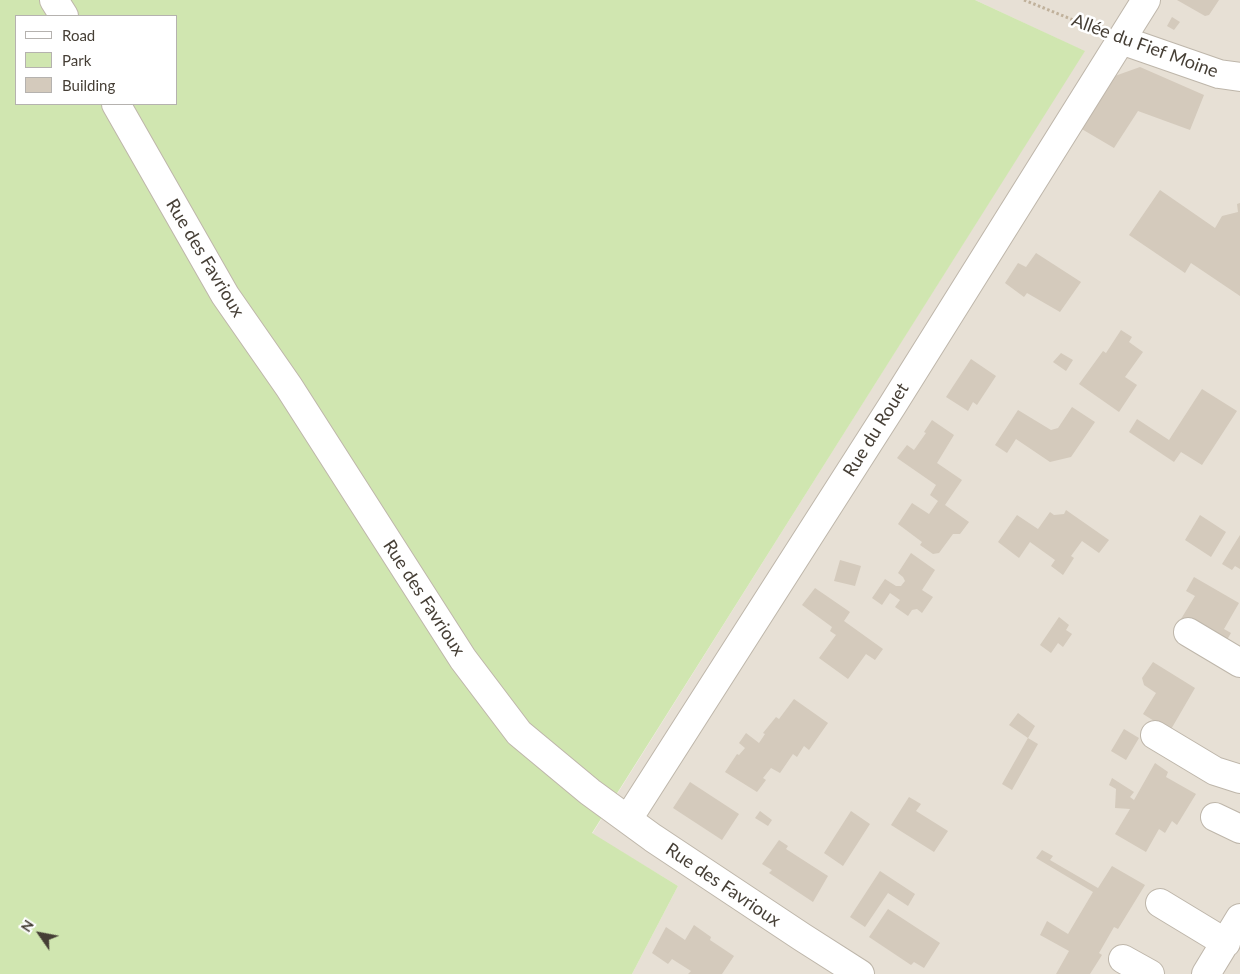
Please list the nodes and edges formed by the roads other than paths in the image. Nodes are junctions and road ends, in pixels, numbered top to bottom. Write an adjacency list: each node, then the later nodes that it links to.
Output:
1 (54, 0): 3 (street)
2 (1146, 0): 4 (street, Rue du Rouet)
3 (63, 15)
4 (1121, 40): 5 (street, Allée du Fief Moine); 12 (street, Rue du Rouet)
5 (1240, 77)
6 (117, 105): 12 (street, Rue des Favrioux)
7 (1188, 632): 8 (street)
8 (1240, 663)
9 (1155, 735): 10 (street)
10 (1240, 779)
11 (1215, 817): 13 (street)
12 (628, 819): 18 (street, Rue des Favrioux)
13 (1240, 829)
14 (1160, 903): 16 (street)
15 (1240, 918): 16 (street)
16 (1226, 943): 20 (street)
17 (1123, 959): 19 (street)
18 (860, 974)
19 (1150, 974)
20 (1206, 974)

